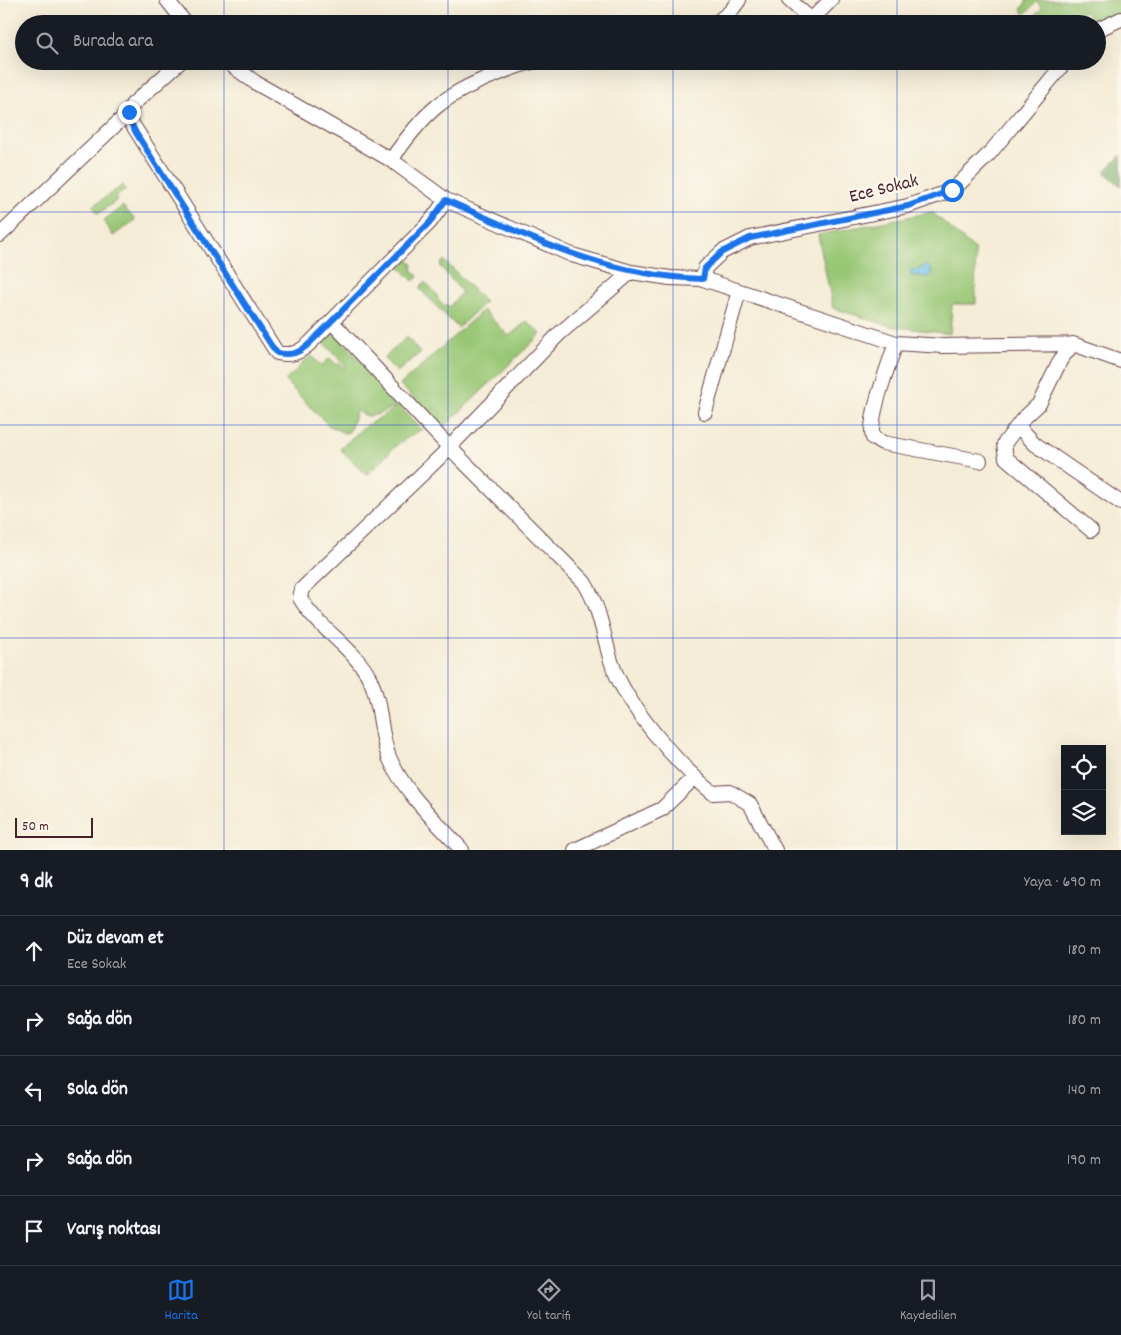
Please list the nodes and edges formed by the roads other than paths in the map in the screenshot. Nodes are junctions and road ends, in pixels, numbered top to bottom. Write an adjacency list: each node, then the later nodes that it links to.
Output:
1 (167, 0): 5 (street)
2 (739, 0): 6 (street)
3 (789, 0): 7 (street)
4 (831, 0): 8 (street)
5 (179, 15)
6 (726, 15)
7 (806, 15)
8 (816, 15)
9 (1121, 19): 10 (street)
10 (1106, 26)
11 (171, 70): 15 (street)
12 (238, 70): 16 (street)
13 (511, 70): 16 (street)
14 (1059, 70): 20 (street, Ece Sokak)
15 (129, 112): 18 (street); 22 (street)
16 (391, 160): 17 (street)
17 (446, 200): 19 (street); 22 (street)
18 (0, 236)
19 (631, 272): 20 (street); 28 (street)
20 (703, 279): 21 (street)
21 (739, 291): 23 (street); 26 (street)
22 (332, 322): 28 (street)
23 (896, 343): 24 (street); 29 (street)
24 (1074, 344): 25 (street); 27 (street)
25 (1121, 361)
26 (705, 412)
27 (1018, 426): 30 (street); 31 (street)
28 (449, 447): 32 (street); 33 (street)
29 (980, 460)
30 (1121, 503)
31 (1091, 530)
32 (694, 778): 34 (street); 35 (street)
33 (462, 850)
34 (575, 850)
35 (775, 850)

